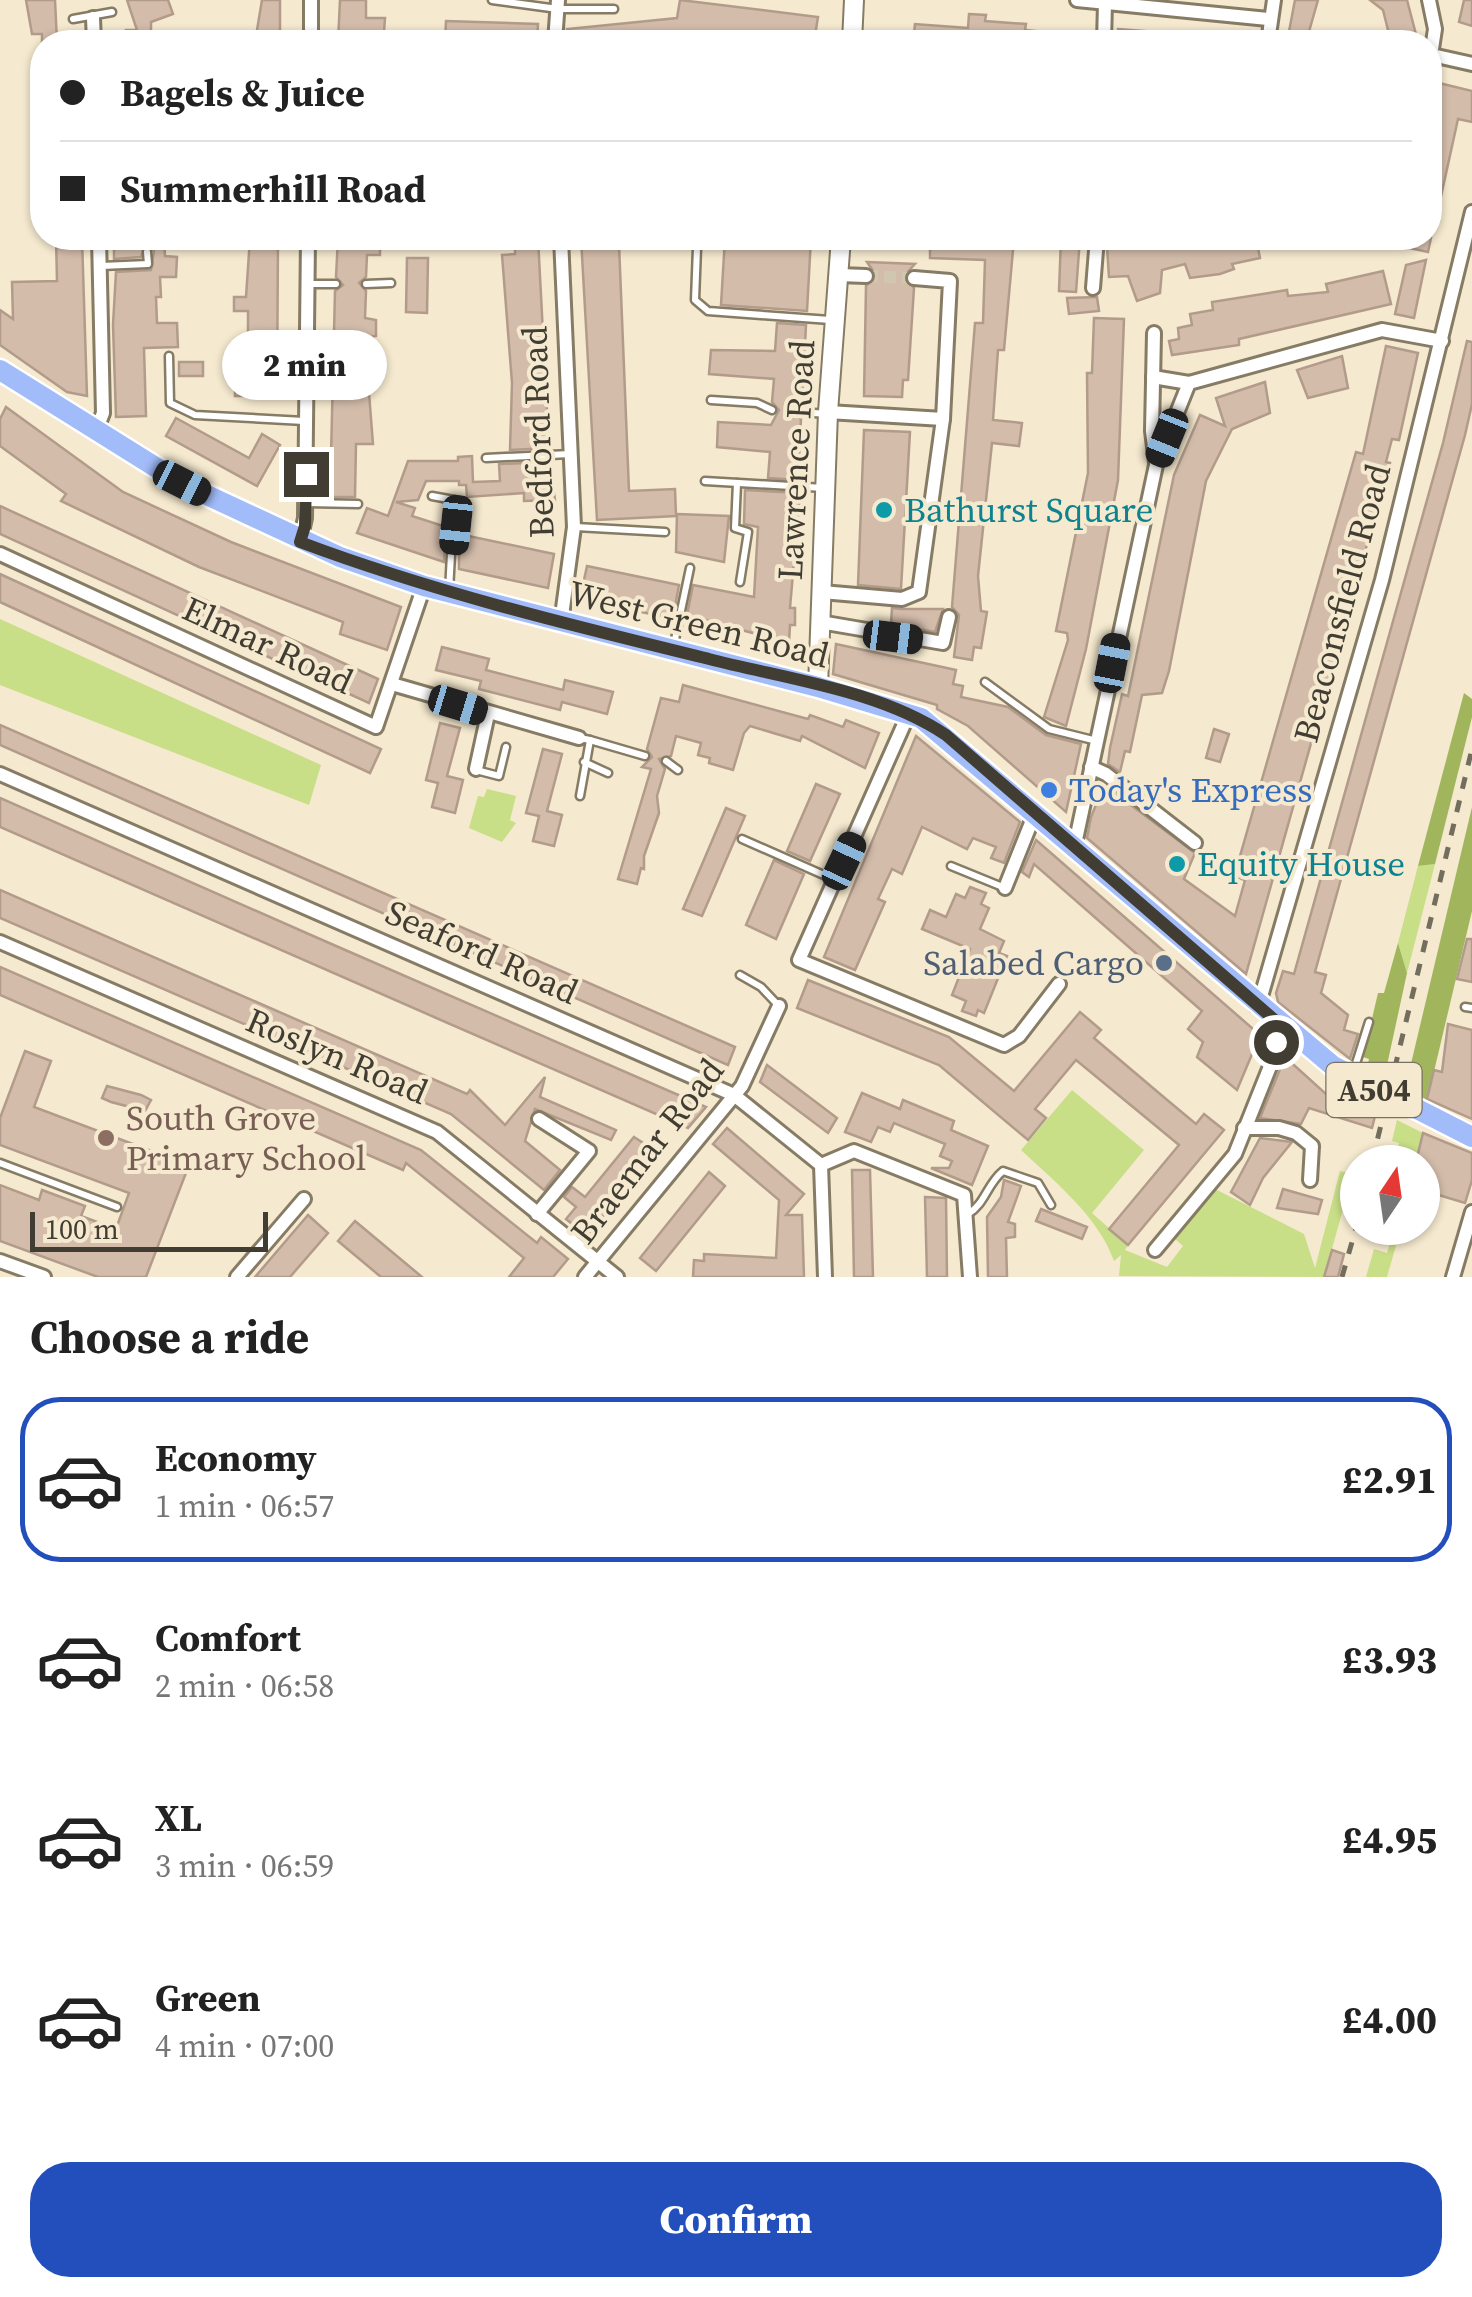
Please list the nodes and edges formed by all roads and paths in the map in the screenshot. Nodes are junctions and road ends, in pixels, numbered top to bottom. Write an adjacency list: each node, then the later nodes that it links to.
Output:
1 (311, 0): 15 (street)
2 (492, 0): 8 (lane)
3 (854, 0): 17 (street)
4 (1077, 0): 7 (street)
5 (1274, 0): 12 (street)
6 (1428, 0): 20 (street)
7 (1106, 3): 12 (street); 18 (street)
8 (558, 5): 9 (lane); 16 (street)
9 (614, 9)
10 (112, 12): 11 (lane)
11 (93, 18): 13 (lane); 14 (street)
12 (1268, 18): 19 (street)
13 (73, 19)
14 (94, 30)
15 (311, 30)
16 (557, 30)
17 (853, 30)
18 (1105, 30)
19 (1268, 30)
20 (1435, 30)
21 (1442, 60): 22 (street)
22 (1472, 64)
23 (1472, 212): 42 (street, Beaconsfield Road)
24 (99, 250): 31 (street)
25 (308, 250): 36 (street)
26 (562, 250): 54 (street, Bedford Road)
27 (697, 250): 40 (lane)
28 (840, 250): 32 (street, Lawrence Road)
29 (1099, 250): 39 (street)
30 (148, 252): 31 (lane)
31 (100, 266): 53 (street)
32 (839, 275): 33 (street); 40 (street, Lawrence Road)
33 (866, 276)
34 (914, 278): 51 (street)
35 (391, 283): 38 (lane)
36 (307, 284): 37 (lane); 52 (street)
37 (336, 284)
38 (366, 284)
39 (1094, 288)
40 (836, 321): 50 (street, Lawrence Road)
41 (1154, 333): 45 (street)
42 (1442, 341): 46 (street); 103 (street, Beaconsfield Road)
43 (169, 356): 52 (lane)
44 (2, 375): 53 (main road, West Green Road / A504)
45 (1153, 377): 46 (street); 56 (street)
46 (1189, 383): 56 (street)
47 (711, 400): 48 (lane)
48 (772, 410)
49 (801, 412): 50 (lane)
50 (828, 413): 51 (street); 59 (street, Lawrence Road)
51 (943, 419): 70 (street)
52 (308, 421): 61 (street)
53 (96, 432): 65 (main road, West Green Road / A504)
54 (572, 454): 55 (lane); 63 (street, Bedford Road)
55 (486, 458)
56 (1156, 466): 82 (street)
57 (704, 481): 58 (lane)
58 (737, 483): 59 (lane); 68 (lane)
59 (826, 488): 70 (street, Lawrence Road)
60 (432, 496): 71 (lane)
61 (306, 503): 62 (lane); 65 (street)
62 (358, 504)
63 (574, 527): 64 (lane); 74 (street, Bedford Road)
64 (665, 532)
65 (300, 542): 69 (main road, West Green Road / A504)
66 (0, 554): 77 (street, Elmar Road)
67 (690, 568): 75 (lane)
68 (740, 582)
69 (424, 586): 71 (main road, West Green Road / A504); 77 (street, Elmar Road)
70 (822, 592): 73 (street, Lawrence Road)
71 (449, 593): 74 (main road, West Green Road / A504)
72 (949, 617): 73 (street)
73 (820, 622): 78 (street, Lawrence Road)
74 (560, 623): 75 (main road, West Green Road / A504)
75 (673, 650): 78 (main road, West Green Road / A504)
76 (985, 682): 82 (lane)
77 (392, 684): 79 (street)
78 (818, 687): 80 (main road, West Green Road / A504)
79 (488, 714): 81 (street); 88 (street)
80 (909, 714): 93 (main road, West Green Road / A504); 98 (street)
81 (584, 739): 84 (lane); 85 (lane)
82 (1097, 741): 87 (street)
83 (506, 748): 88 (lane)
84 (646, 756)
85 (584, 762): 91 (lane); 92 (lane)
86 (666, 762): 89 (lane)
87 (1091, 768): 95 (street); 96 (street)
88 (476, 770)
89 (678, 770)
90 (0, 774): 108 (street, Seaford Road)
91 (608, 774)
92 (580, 796)
93 (1035, 813): 96 (main road, West Green Road / A504); 99 (street)
94 (742, 839): 98 (lane)
95 (1195, 844)
96 (1071, 845): 103 (main road, West Green Road / A504)
97 (951, 866): 99 (lane)
98 (834, 880): 102 (street)
99 (1005, 888)
100 (0, 942): 119 (street, Roslyn Road)
101 (740, 975): 104 (lane)
102 (1058, 984)
103 (1255, 1004): 106 (main road, West Green Road / A504)
104 (779, 1006): 108 (street, Braemar Road)
105 (1369, 1022): 107 (lane)
106 (1285, 1029): 107 (main road, West Green Road / A504); 110 (street)
107 (1350, 1078): 111 (main road, West Green Road / A504)
108 (734, 1094): 113 (street, Seaford Road); 123 (street, Braemar Road)
109 (539, 1119): 119 (street)
110 (1244, 1128): 114 (street); 121 (street)
111 (1472, 1137)
112 (0, 1163): 117 (lane)
113 (820, 1165): 120 (street); 128 (street)
114 (1310, 1180)
115 (304, 1199): 125 (street)
116 (1051, 1205): 120 (lane)
117 (117, 1207)
118 (1472, 1212): 130 (street)
119 (537, 1214): 123 (street, Roslyn Road)
120 (968, 1214): 129 (street)
121 (1165, 1246)
122 (0, 1261): 124 (street)
123 (598, 1262): 126 (street, Braemar Road); 127 (street, Roslyn Road)
124 (44, 1277)
125 (238, 1277)
126 (586, 1277)
127 (618, 1277)
128 (825, 1277)
129 (970, 1277)
130 (1453, 1277)

